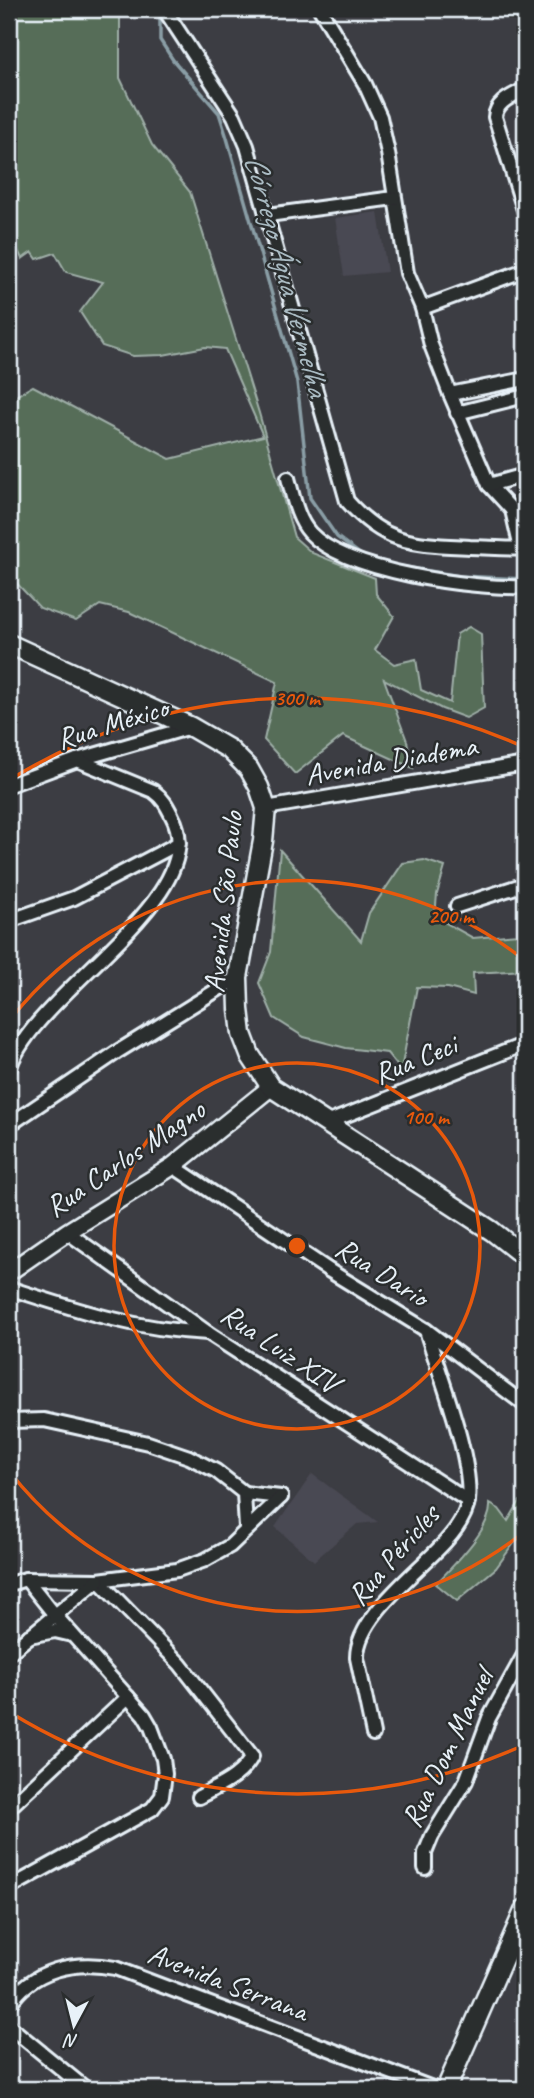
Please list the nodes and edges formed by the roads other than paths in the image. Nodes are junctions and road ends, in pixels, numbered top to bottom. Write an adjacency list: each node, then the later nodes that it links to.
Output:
1 (320, 9): 4 (street)
2 (168, 15): 6 (street)
3 (525, 89): 5 (street)
4 (394, 198): 6 (street); 8 (street)
5 (525, 214)
6 (268, 215): 18 (street)
7 (525, 270): 8 (street)
8 (422, 308): 10 (street)
9 (525, 379): 10 (street)
10 (450, 394): 12 (street)
11 (525, 396): 12 (street)
12 (457, 412): 15 (street)
13 (525, 475): 15 (street)
14 (288, 478): 19 (street)
15 (489, 485): 16 (street)
16 (512, 510): 17 (street); 18 (street)
17 (525, 517)
18 (523, 549)
19 (525, 587)
20 (11, 647): 21 (main road, Avenida São Paulo)
21 (191, 727): 22 (street, Rua México); 25 (main road, Avenida São Paulo)
22 (77, 760): 24 (street, Rua México); 26 (street)
23 (525, 764): 25 (street, Avenida Diadema)
24 (9, 785)
25 (266, 808): 30 (main road, Avenida São Paulo)
26 (179, 843): 29 (street); 32 (street)
27 (525, 884): 28 (street)
28 (457, 906)
29 (9, 921)
30 (238, 977): 33 (main road, Avenida São Paulo); 35 (street)
31 (525, 1044): 34 (street, Rua Ceci)
32 (9, 1070)
33 (271, 1087): 34 (main road, Avenida São Paulo); 36 (street, Rua Carlos Magno)
34 (324, 1124): 38 (main road, Avenida São Paulo)
35 (9, 1125)
36 (173, 1166): 37 (street, Rua Carlos Magno); 41 (street, Rua Dario)
37 (67, 1232): 39 (street, Rua Carlos Magno); 42 (street, Rua Luiz XIV)
38 (525, 1257)
39 (9, 1272)
40 (9, 1288): 42 (street)
41 (426, 1331): 43 (street, Rua Dario); 46 (street, Rua Péricles)
42 (208, 1333): 46 (street, Rua Luiz XIV)
43 (525, 1405)
44 (9, 1421): 45 (street)
45 (244, 1493): 47 (street); 47 (street)
46 (468, 1502): 59 (street, Rua Péricles)
47 (246, 1528): 49 (street)
48 (26, 1579): 49 (street); 50 (street); 51 (street)
49 (97, 1580): 51 (street); 60 (street)
50 (9, 1584)
51 (54, 1614): 52 (street); 53 (street)
52 (28, 1636): 53 (street); 54 (street)
53 (75, 1636): 58 (street)
54 (9, 1653)
55 (525, 1653): 57 (street, Rua Dom Manuel)
56 (525, 1670): 57 (street)
57 (511, 1676): 62 (street, Rua Dom Manuel)
58 (128, 1697): 61 (street); 63 (street)
59 (373, 1734)
60 (199, 1797)
61 (9, 1808)
62 (425, 1868)
63 (9, 1888)
64 (525, 1910): 69 (main road)
65 (9, 2005): 68 (street, Avenida Serrana)
66 (9, 2026): 67 (street)
67 (86, 2089)
68 (435, 2089)
69 (446, 2089)

